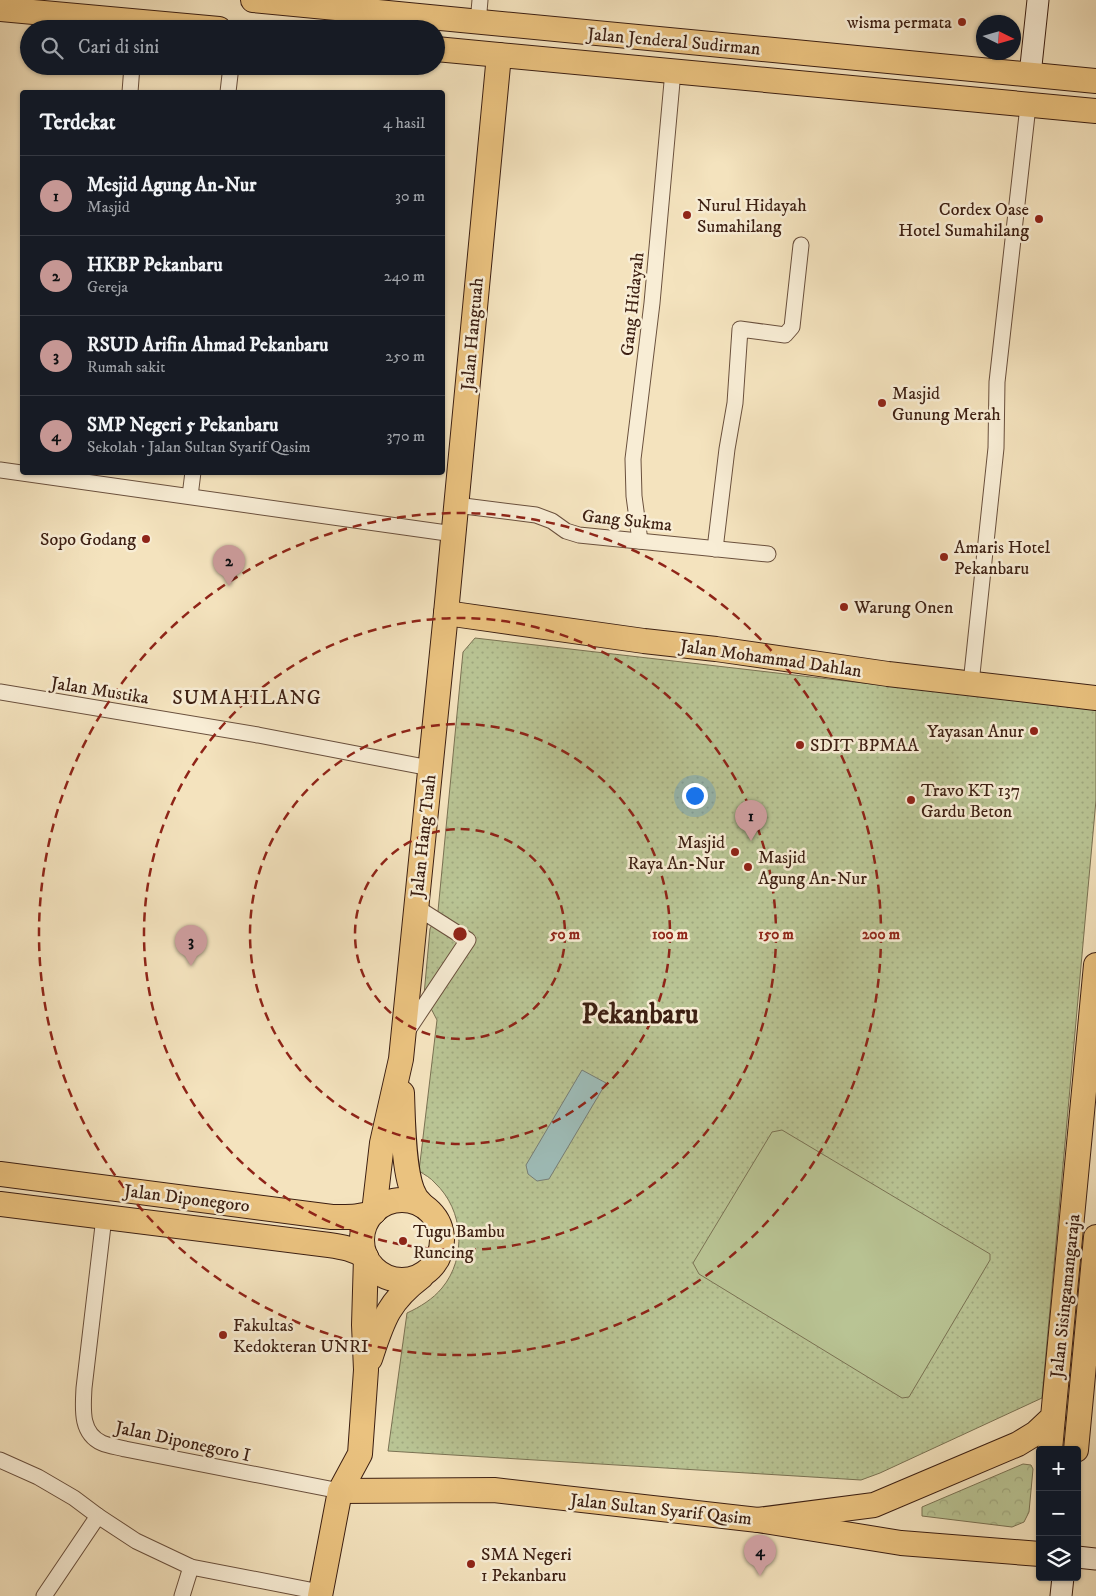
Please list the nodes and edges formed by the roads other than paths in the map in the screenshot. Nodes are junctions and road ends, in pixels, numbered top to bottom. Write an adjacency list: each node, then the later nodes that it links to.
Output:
1 (253, 0): 4 (main road, Jalan Jenderal Sudirman)
2 (1038, 0): 11 (street)
3 (0, 9): 5 (main road)
4 (479, 11): 11 (main road, Jalan Jenderal Sudirman)
5 (94, 20)
6 (445, 50): 7 (main road, Jalan Jenderal Sudirman)
7 (499, 55): 8 (main road, Jalan Jenderal Sudirman); 24 (main road, Jalan Hangtuah)
8 (673, 71): 15 (main road, Jalan Jenderal Sudirman); 26 (street, Gang Hidayah)
9 (131, 75): 13 (street)
10 (230, 75): 14 (street)
11 (1030, 75): 12 (main road, Jalan Jenderal Sudirman)
12 (1096, 81)
13 (130, 90)
14 (228, 90)
15 (1028, 106): 16 (main road, Jalan Jenderal Sudirman); 30 (street)
16 (1096, 111)
17 (801, 246): 27 (street)
18 (0, 470): 19 (street)
19 (20, 472)
20 (56, 475): 22 (street)
21 (193, 475): 23 (street)
22 (90, 478): 23 (street)
23 (190, 496): 25 (street)
24 (456, 505): 25 (main road, Jalan Hangtuah); 26 (street, Gang Sukma)
25 (454, 534): 29 (main road, Jalan Hangtuah)
26 (640, 541): 27 (street, Gang Sukma)
27 (715, 549): 28 (street, Gang Sukma)
28 (768, 554)
29 (446, 613): 30 (main road, Jalan Mohammad Dahlan); 33 (main road, Jalan Hang Tuah)
30 (966, 684): 32 (main road, Jalan Mohammad Dahlan)
31 (0, 692): 33 (street, Jalan Mustika)
32 (1096, 698)
33 (430, 768): 34 (main road, Jalan Hang Tuah)
34 (416, 907): 36 (main road, Jalan Hang Tuah); 36 (street)
35 (1096, 965): 38 (main road, Jalan Sisingamangaraja)
36 (402, 1049): 41 (main road, Jalan Hang Tuah); 42 (main road, Jalan Hang Tuah)
37 (1096, 1108): 38 (main road)
38 (1081, 1129): 48 (main road, Jalan Sisingamangaraja)
39 (0, 1174): 42 (main road, Jalan Diponegoro)
40 (0, 1204): 43 (main road, Jalan Diponegoro)
41 (422, 1205): 42 (main road); 46 (main road)
42 (374, 1212): 45 (main road)
43 (104, 1217): 45 (main road, Jalan Diponegoro); 52 (street, Jalan Diponegoro I)
44 (1096, 1237): 50 (main road, Jalan Sisingamangaraja)
45 (366, 1257): 46 (main road); 47 (main road)
46 (422, 1276): 47 (main road)
47 (366, 1370): 52 (main road)
48 (1053, 1417): 49 (main road, Jalan Sisingamangaraja); 54 (main road)
49 (1050, 1446)
50 (1076, 1446)
51 (0, 1460): 53 (street)
52 (340, 1491): 54 (main road, Jalan Sultan Syarif Qasim); 60 (main road)
53 (98, 1516): 58 (street); 61 (street)
54 (758, 1520): 55 (main road, Jalan Sultan Syarif Qasim)
55 (1036, 1554)
56 (1081, 1557): 57 (street)
57 (1096, 1559)
58 (191, 1567): 60 (street); 62 (street)
59 (1063, 1581): 63 (street)
60 (320, 1594)
61 (44, 1596)
62 (182, 1596)
63 (1061, 1596)

